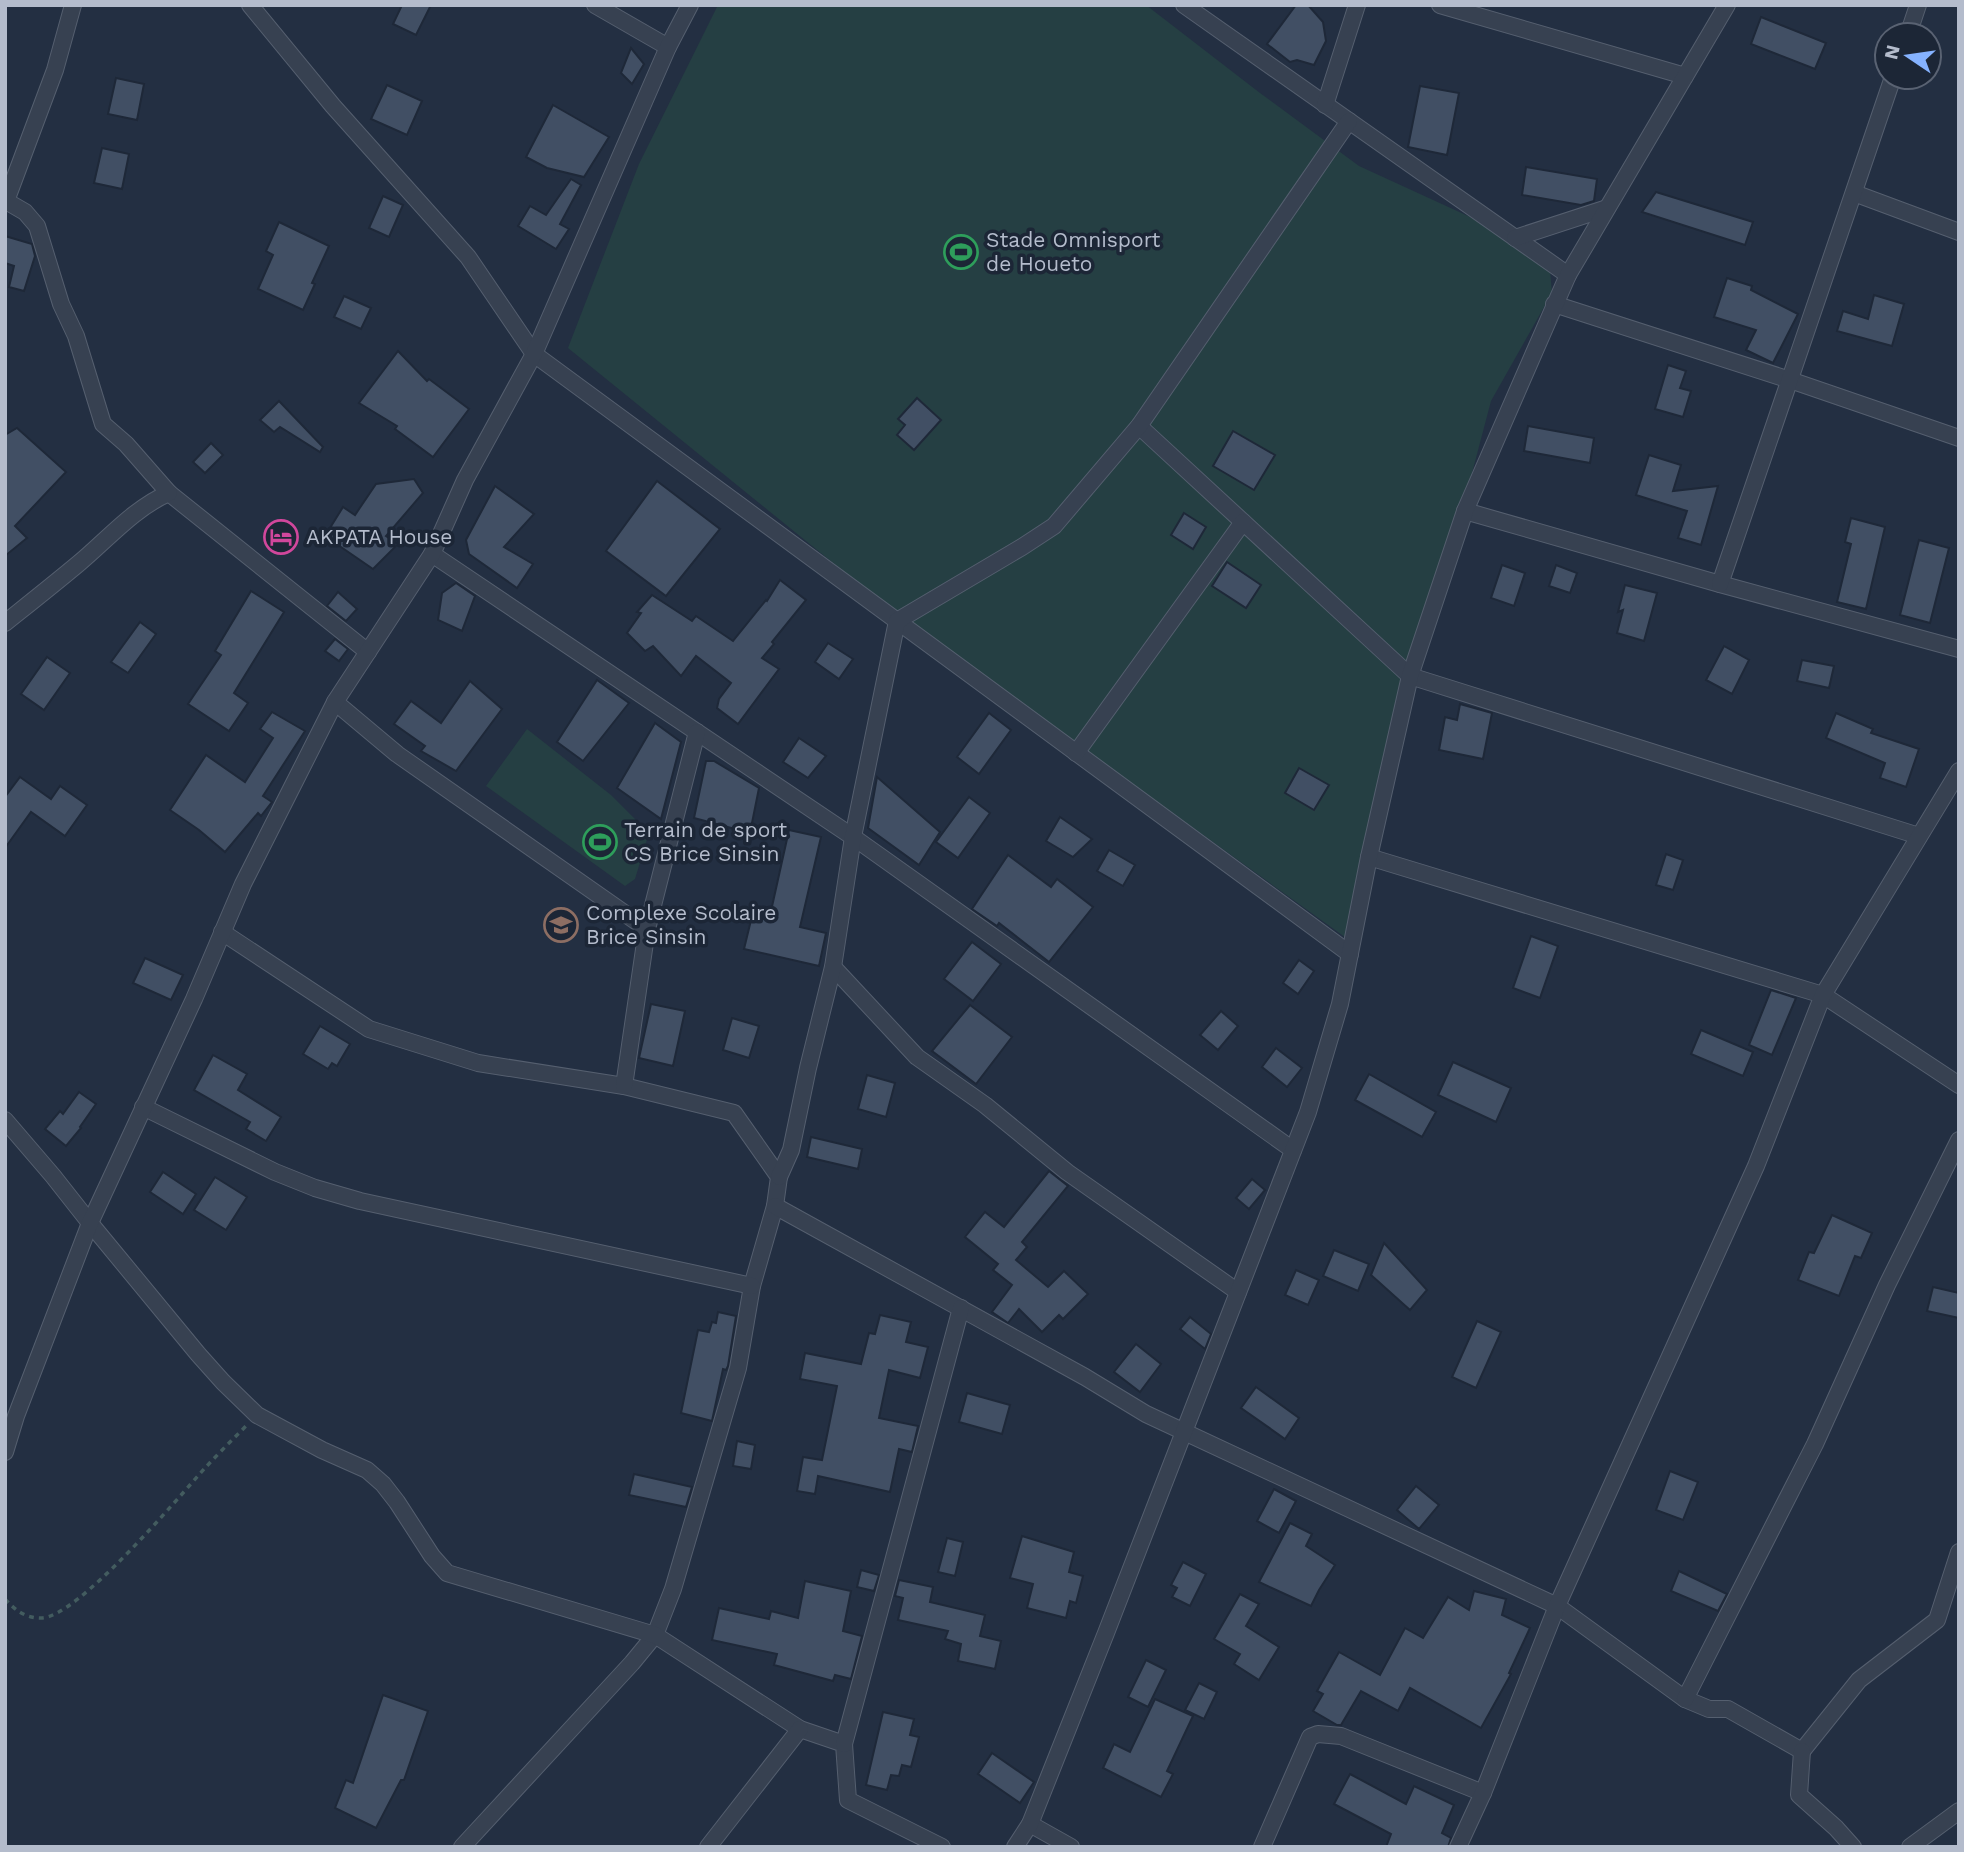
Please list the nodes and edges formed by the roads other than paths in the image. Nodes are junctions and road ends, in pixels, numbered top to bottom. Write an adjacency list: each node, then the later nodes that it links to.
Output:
1 (73, 5): 15 (street)
2 (250, 5): 21 (street)
3 (595, 5): 9 (street)
4 (690, 5): 9 (street)
5 (1184, 5): 12 (street)
6 (1357, 5): 12 (street)
7 (1440, 5): 10 (street)
8 (1727, 5): 10 (street)
9 (668, 47): 21 (street)
10 (1685, 76): 16 (street)
11 (1888, 91): 14 (street)
12 (1325, 105): 13 (street)
13 (1349, 121): 18 (street); 23 (street)
14 (1854, 193): 17 (street); 22 (street)
15 (6, 201): 25 (street)
16 (1607, 208): 18 (street); 19 (street)
17 (1959, 232)
18 (1515, 238): 19 (street)
19 (1568, 275): 20 (street)
20 (1554, 304): 22 (street); 26 (street)
21 (534, 354): 28 (street); 30 (street)
22 (1790, 380): 24 (street); 29 (street)
23 (1139, 426): 27 (street); 30 (street)
24 (1959, 438)
25 (169, 494): 31 (street); 33 (street)
26 (1465, 511): 29 (street); 34 (street)
27 (1242, 522): 34 (street); 37 (street)
28 (432, 554): 33 (street); 36 (street)
29 (1720, 584): 32 (street)
30 (897, 621): 37 (street); 40 (street)
31 (5, 623)
32 (1959, 649)
33 (368, 652): 35 (street)
34 (1410, 676): 39 (street); 41 (street)
35 (335, 702): 42 (street); 43 (street)
36 (698, 732): 40 (street); 42 (street)
37 (1076, 753): 44 (street)
38 (1959, 771): 39 (street)
39 (1919, 836): 46 (street)
40 (853, 837): 45 (street); 52 (street)
41 (1369, 857): 44 (street); 46 (street)
42 (647, 929): 48 (street)
43 (222, 932): 48 (street); 49 (street)
44 (1350, 954): 52 (street)
45 (833, 967): 53 (street); 57 (street)
46 (1823, 995): 47 (street); 62 (street)
47 (1959, 1085)
48 (624, 1086): 53 (street)
49 (143, 1107): 55 (street); 56 (street)
50 (5, 1119): 55 (street)
51 (1958, 1143): 64 (street)
52 (1293, 1150): 57 (street)
53 (779, 1177): 54 (street)
54 (775, 1206): 56 (street); 58 (street)
55 (90, 1223): 60 (street); 63 (street)
56 (752, 1286): 63 (street)
57 (1238, 1293): 59 (street)
58 (961, 1308): 59 (street); 66 (street)
59 (1183, 1432): 62 (street); 70 (street)
60 (5, 1452)
61 (1959, 1552): 67 (street)
62 (1557, 1606): 64 (street); 68 (street)
63 (655, 1636): 65 (street); 71 (street)
64 (1685, 1699): 67 (street)
65 (800, 1728): 66 (street); 72 (street)
66 (844, 1744): 73 (street)
67 (1802, 1751): 78 (street)
68 (1483, 1793): 76 (street); 77 (street)
69 (1959, 1811): 79 (street)
70 (1030, 1824): 74 (street); 75 (street)
71 (462, 1847)
72 (708, 1847)
73 (942, 1847)
74 (1015, 1847)
75 (1071, 1847)
76 (1262, 1847)
77 (1458, 1847)
78 (1853, 1847)
79 (1910, 1847)

